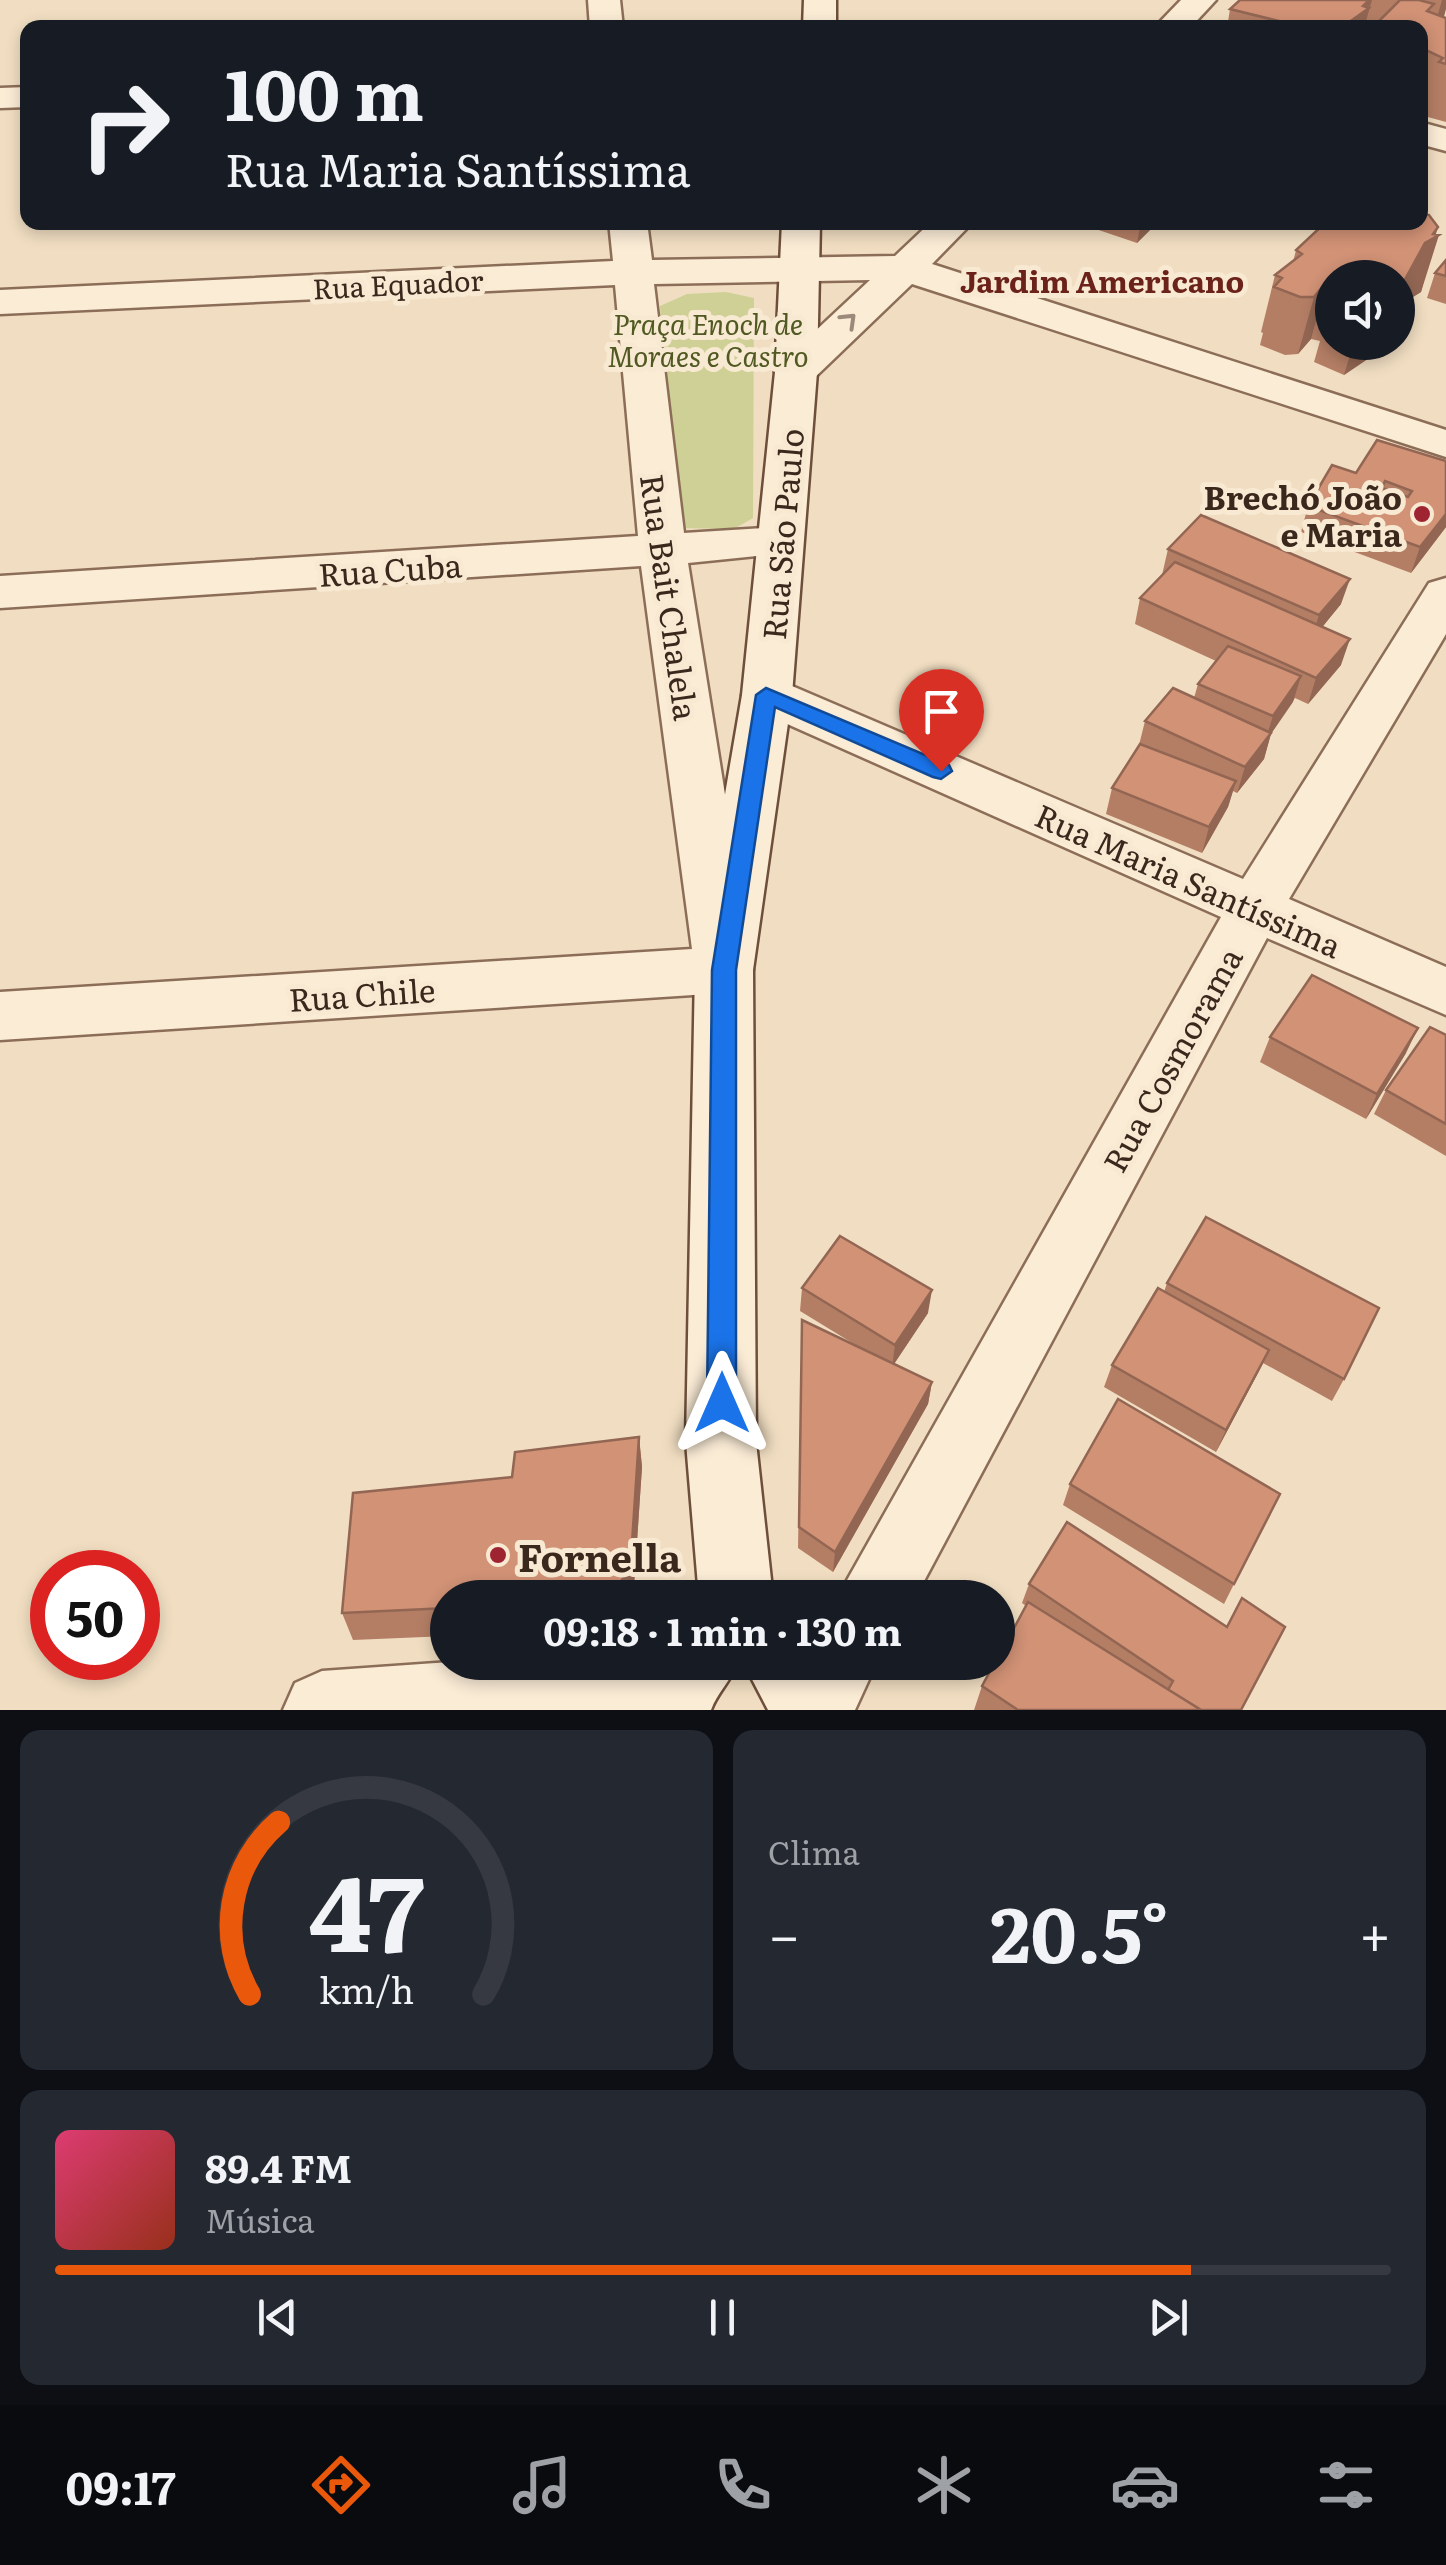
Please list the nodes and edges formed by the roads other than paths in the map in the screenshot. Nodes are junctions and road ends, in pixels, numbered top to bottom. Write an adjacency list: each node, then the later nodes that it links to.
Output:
1 (1200, 0): 2 (street)
2 (1179, 20)
3 (629, 230): 7 (street, Rua Bait Chalela)
4 (945, 230): 6 (street)
5 (799, 245): 6 (street, Rua Equador); 7 (street, Rua Equador); 9 (street, Rua São Paulo)
6 (903, 268): 9 (street, one-way to 6); 10 (street, Rua Equador)
7 (633, 272): 8 (street, Rua Equador); 12 (street, Rua Bait Chalela)
8 (0, 302)
9 (796, 372): 11 (street, Rua São Paulo)
10 (1446, 444)
11 (779, 542): 12 (street, Rua Cuba); 15 (street, Rua São Paulo)
12 (663, 550): 13 (street, Rua Cuba); 17 (street, Rua Bait Chalela)
13 (0, 592)
14 (1446, 594): 16 (street, Rua Cosmorama)
15 (766, 695): 16 (street, Rua Maria Santíssima); 17 (street, Rua São Paulo)
16 (1255, 907): 18 (street, Rua Maria Santíssima); 21 (street, Rua Cosmorama)
17 (724, 970): 19 (street, Rua Chile); 20 (street, Rua São Paulo)
18 (1446, 992)
19 (0, 1016)
20 (721, 1442): 22 (street, Rua São Paulo); 23 (street, Rua São Paulo)
21 (909, 1532): 24 (street, Rua Cosmorama); 25 (street, Rua Cosmorama)
22 (703, 1580)
23 (734, 1580)
24 (862, 1580)
25 (884, 1580)
26 (636, 1680): 29 (street)
27 (795, 1680): 31 (street)
28 (828, 1680): 31 (street)
29 (565, 1703): 30 (street)
30 (322, 1710)
31 (810, 1710)

